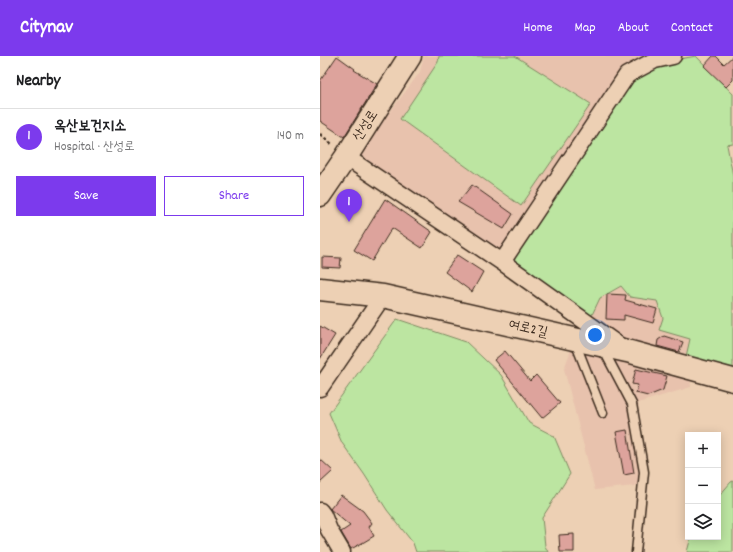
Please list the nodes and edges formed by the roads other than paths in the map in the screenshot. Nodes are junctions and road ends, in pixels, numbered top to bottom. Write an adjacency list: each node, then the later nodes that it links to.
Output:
1 (410, 56): 3 (street, 산성로)
2 (673, 56): 5 (street)
3 (346, 157): 4 (street, 산성로); 5 (street)
4 (320, 195)
5 (502, 262): 10 (street)
6 (320, 289): 7 (street, 여로2길)
7 (382, 296): 8 (street, 여로2길); 12 (street)
8 (574, 339): 9 (street, 여로2길); 13 (lane)
9 (601, 345): 10 (street, 여로2길); 16 (lane)
10 (626, 351): 11 (street, 여로2길)
11 (733, 380)
12 (320, 388)
13 (603, 414)
14 (320, 511): 15 (street)
15 (342, 552)
16 (636, 552)

